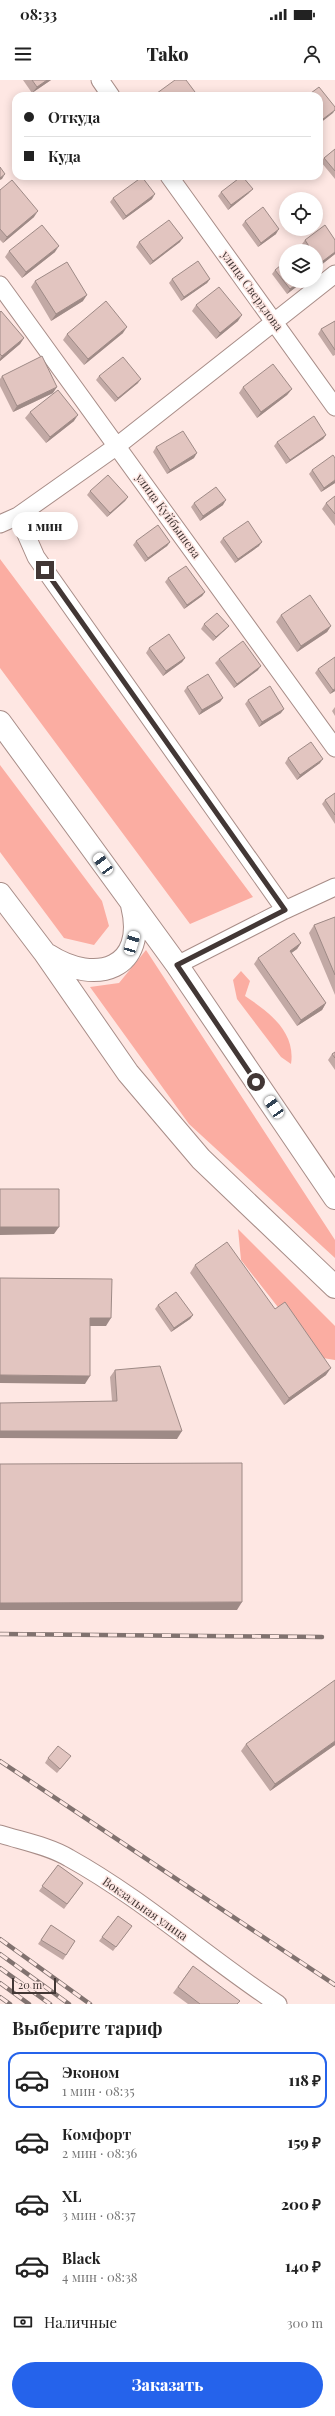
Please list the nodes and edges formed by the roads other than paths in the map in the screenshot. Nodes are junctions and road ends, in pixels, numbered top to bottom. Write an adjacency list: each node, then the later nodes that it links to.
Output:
1 (100, 80): 2 (street)
2 (108, 92)
3 (172, 180): 6 (street, улица Свердлова)
4 (335, 274): 6 (street)
5 (0, 285): 8 (street, улица Куйбышева)
6 (274, 321): 7 (street, улица Свердлова); 8 (street)
7 (335, 407)
8 (117, 446): 9 (street); 12 (street, улица Куйбышева)
9 (18, 516): 10 (street); 16 (street)
10 (0, 524)
11 (0, 722): 15 (main road)
12 (335, 748)
13 (335, 887): 16 (street)
14 (0, 894): 17 (main road)
15 (131, 903): 17 (main road); 18 (main road)
16 (285, 910): 18 (street)
17 (44, 952): 20 (main road)
18 (177, 965): 19 (main road)
19 (335, 1198)
20 (335, 1287)
21 (0, 1834): 22 (street, Вокзальная улица)
22 (278, 2004)

